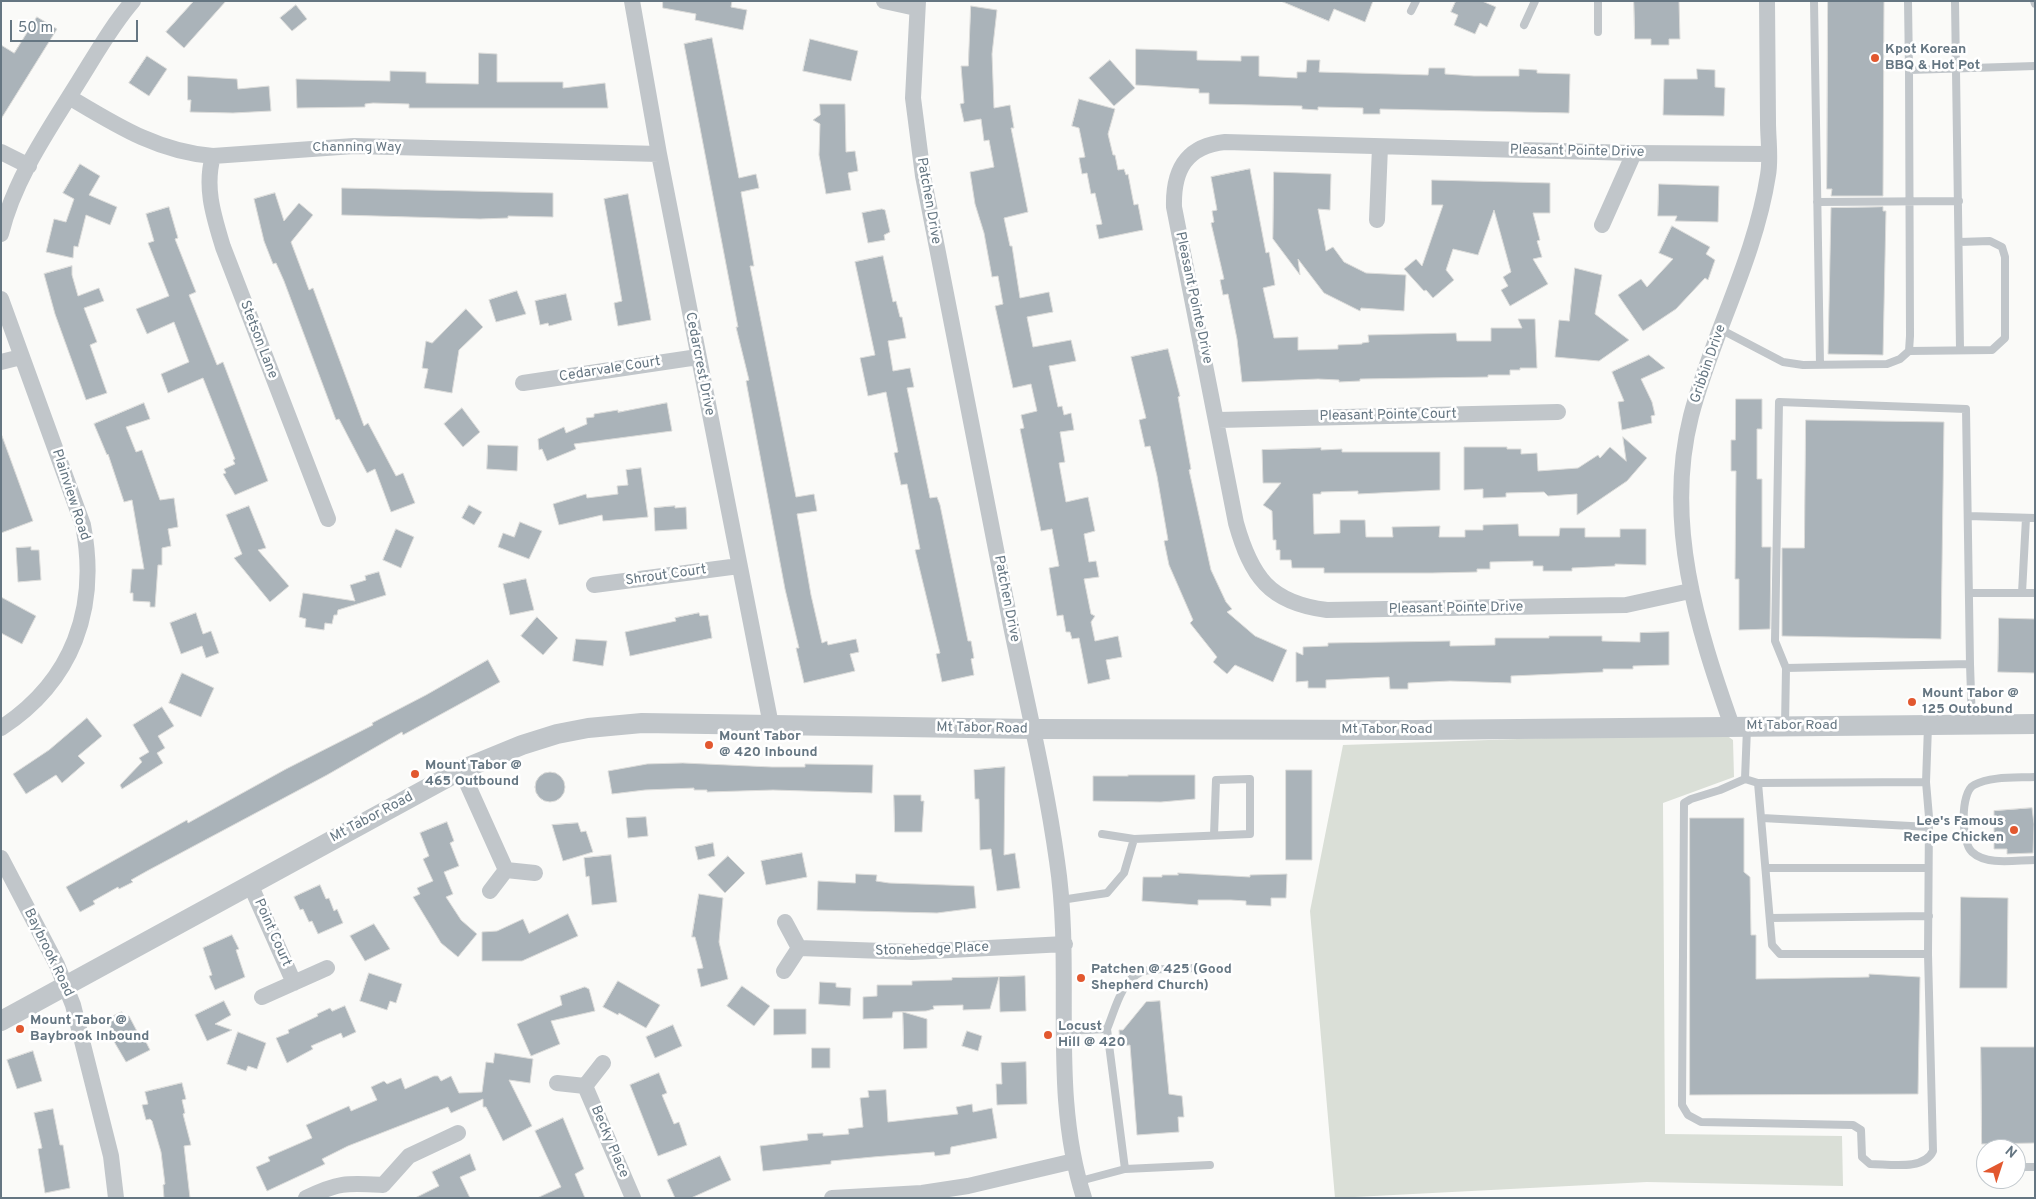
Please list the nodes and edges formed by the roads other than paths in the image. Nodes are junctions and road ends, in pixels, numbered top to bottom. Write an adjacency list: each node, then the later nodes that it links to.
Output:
1 (133, 1): 18 (street)
2 (632, 1): 22 (street, Cedarcrest Drive)
3 (884, 1): 11 (street)
4 (1416, 1): 12 (lane)
5 (1535, 1): 13 (lane)
6 (1598, 1): 14 (lane)
7 (1767, 1): 23 (street, Gribbin Drive)
8 (1814, 1): 26 (lane)
9 (1908, 1): 17 (lane)
10 (1955, 1): 16 (lane)
11 (917, 5): 63 (street, Patchen Drive)
12 (1411, 11)
13 (1524, 25)
14 (1598, 32)
15 (2035, 66): 16 (lane)
16 (1956, 67): 17 (lane); 28 (lane)
17 (1908, 70): 27 (lane)
18 (69, 98): 24 (street, Channing Way); 25 (street)
19 (1380, 147): 21 (street, Pleasant Pointe Drive); 29 (street); 43 (street, Pleasant Pointe Drive)
20 (1, 152): 25 (street)
21 (1634, 153): 23 (street, Pleasant Pointe Drive); 30 (street)
22 (659, 154): 24 (street, Channing Way); 37 (street, Cedarcrest Drive)
23 (1768, 154): 34 (street, Gribbin Drive)
24 (213, 156): 47 (street, Stetson Lane)
25 (29, 166): 31 (street)
26 (1817, 202): 27 (lane); 40 (lane)
27 (1908, 202): 28 (lane); 36 (lane)
28 (1959, 202): 32 (lane)
29 (1377, 220)
30 (1602, 225)
31 (1, 234)
32 (1959, 242): 35 (lane); 35 (lane)
33 (1, 299): 38 (street, Plainview Road)
34 (1720, 329): 40 (lane); 50 (street, Gribbin Drive)
35 (1960, 349): 36 (lane)
36 (1909, 351): 40 (lane)
37 (698, 356): 41 (street, Cedarvale Court); 48 (street, Cedarcrest Drive)
38 (21, 357): 39 (street); 62 (street, Plainview Road)
39 (1, 362)
40 (1820, 365)
41 (523, 383)
42 (1558, 412): 43 (street, Pleasant Pointe Court)
43 (1218, 420): 50 (street, Pleasant Pointe Drive)
44 (1968, 516): 45 (lane); 52 (lane); 55 (lane)
45 (2026, 518): 46 (lane); 53 (lane)
46 (2035, 518)
47 (328, 519)
48 (738, 566): 49 (street, Shrout Court); 58 (street, Cedarcrest Drive)
49 (594, 585)
50 (1690, 591): 60 (street, Gribbin Drive)
51 (2035, 592): 53 (lane)
52 (1969, 593): 53 (lane); 54 (lane)
53 (2022, 593)
54 (1970, 664): 55 (lane); 56 (lane)
55 (1786, 668): 61 (lane)
56 (1972, 724): 57 (street, Mt Tabor Road); 59 (street, Mt Tabor Road)
57 (2035, 724)
58 (771, 725): 63 (street, Mt Tabor Road); 64 (street, Mt Tabor Road)
59 (1928, 725): 61 (street, Mt Tabor Road); 67 (lane)
60 (1740, 726): 61 (street, Mt Tabor Road); 63 (street, Mt Tabor Road); 66 (lane)
61 (1785, 726)
62 (1, 728)
63 (1033, 729): 82 (street, Patchen Drive)
64 (462, 770): 78 (street); 80 (street, Mt Tabor Road)
65 (2035, 777): 75 (lane)
66 (1745, 779): 68 (lane); 88 (lane)
67 (1926, 782): 68 (lane); 70 (lane)
68 (1758, 784): 69 (lane)
69 (1762, 818): 70 (lane); 76 (lane)
70 (1929, 827): 77 (lane)
71 (1102, 834): 73 (lane)
72 (1214, 835): 72 (lane); 73 (lane)
73 (1134, 839): 82 (lane)
74 (1, 858): 93 (street, Baybrook Road)
75 (2035, 860)
76 (1767, 868): 77 (lane); 84 (lane)
77 (1928, 868): 83 (lane)
78 (506, 870): 79 (street); 81 (street)
79 (535, 873)
80 (250, 884): 92 (street, Point Court); 93 (street, Mt Tabor Road)
81 (490, 891)
82 (1061, 900): 86 (street, Patchen Drive)
83 (1929, 916): 84 (lane); 88 (lane)
84 (1770, 918): 88 (lane)
85 (785, 922): 87 (street)
86 (1064, 944): 87 (street, Stonehedge Place); 97 (street, Patchen Drive)
87 (799, 948): 91 (street)
88 (1928, 954)
89 (327, 968): 92 (street, Point Court)
90 (1193, 968): 96 (lane)
91 (784, 971)
92 (294, 983): 94 (street, Point Court)
93 (66, 987): 95 (street, Mt Tabor Road); 108 (street, Baybrook Road)
94 (262, 997)
95 (1, 1021)
96 (1107, 1029): 97 (lane); 104 (lane)
97 (1065, 1030): 102 (street, Patchen Drive)
98 (603, 1063): 100 (street)
99 (557, 1083): 100 (street)
100 (585, 1086): 110 (street, Becky Place)
101 (458, 1133): 106 (street)
102 (1074, 1161): 105 (street, Patchen Drive); 107 (street)
103 (1210, 1165): 104 (lane)
104 (1125, 1169): 105 (lane)
105 (1080, 1181): 112 (street, Patchen Drive)
106 (385, 1192): 109 (street)
107 (884, 1197): 111 (street)
108 (116, 1198)
109 (306, 1198)
110 (633, 1198)
111 (832, 1198)
112 (1084, 1198)

